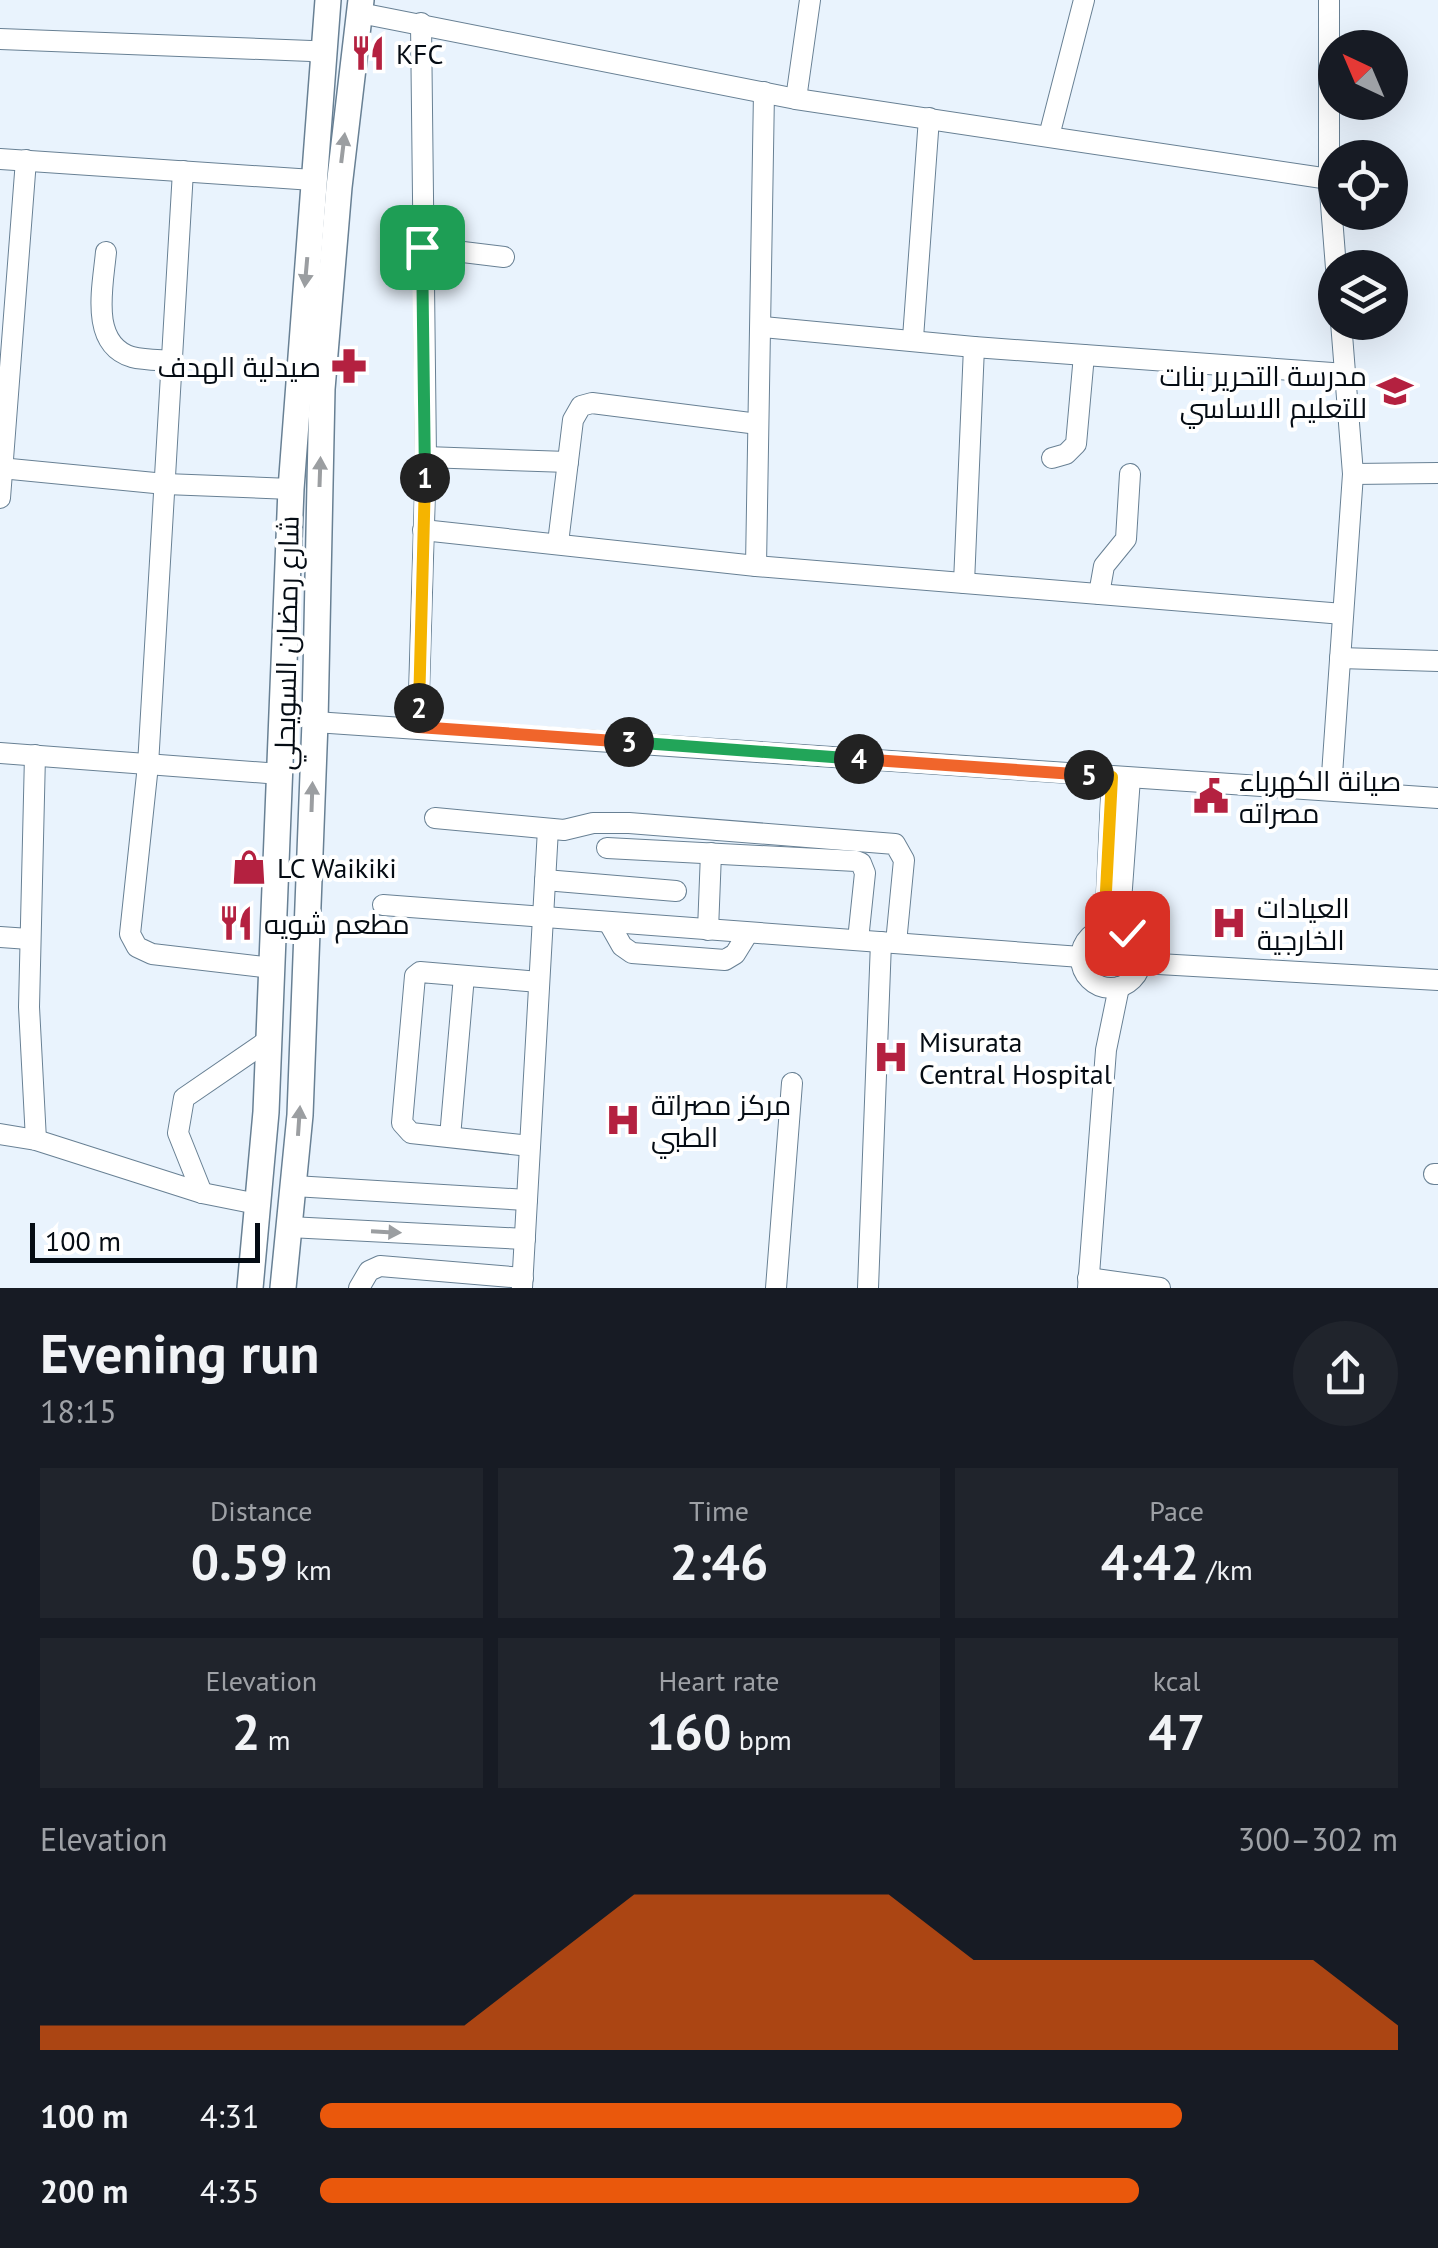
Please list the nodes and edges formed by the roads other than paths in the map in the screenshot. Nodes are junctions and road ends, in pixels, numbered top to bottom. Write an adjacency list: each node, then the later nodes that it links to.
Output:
1 (328, 0): 8 (main road, شارع رمضان السويحلي)
2 (810, 0): 10 (street)
3 (1084, 0): 12 (street)
4 (1329, 0): 13 (street)
5 (361, 6): 6 (street); 48 (main road, شارع رمضان السويحلي, one-way to 5)
6 (420, 24): 9 (street); 19 (street)
7 (0, 39): 8 (street)
8 (323, 54): 18 (main road, شارع رمضان السويحلي)
9 (764, 92): 10 (street); 22 (street)
10 (796, 100): 11 (street)
11 (929, 118): 12 (street); 23 (street)
12 (1050, 136): 17 (street)
13 (1329, 140)
14 (0, 159): 15 (street)
15 (26, 160): 16 (street); 33 (street)
16 (183, 171): 18 (street); 27 (street)
17 (1318, 178)
18 (314, 180): 38 (main road, شارع رمضان السويحلي, one-way to 38)
19 (422, 247): 21 (street); 30 (street)
20 (106, 252): 27 (street)
21 (504, 257)
22 (762, 327): 23 (street); 29 (street)
23 (912, 338): 25 (street)
24 (1343, 340): 28 (street)
25 (974, 346): 26 (street); 43 (street)
26 (1084, 354): 28 (street); 31 (street)
27 (172, 361): 37 (street)
28 (1346, 374): 36 (street)
29 (758, 424): 32 (street); 42 (street)
30 (426, 457): 32 (street); 40 (street)
31 (1052, 458)
32 (568, 462): 41 (street)
33 (1, 468): 37 (street); 39 (street)
34 (1438, 472): 36 (street)
35 (1130, 474): 44 (street)
36 (1354, 474): 45 (street)
37 (165, 484): 38 (street); 52 (street)
38 (291, 489): 53 (main road, شارع رمضان السويحلي)
39 (0, 498)
40 (423, 530): 41 (street); 49 (street)
41 (558, 544): 42 (street)
42 (756, 566): 43 (street)
43 (964, 583): 44 (street)
44 (1099, 594): 45 (street)
45 (1344, 614): 46 (street)
46 (1340, 658): 47 (street); 55 (street)
47 (1438, 661)
48 (315, 722): 49 (street); 86 (main road, شارع رمضان السويحلي, one-way to 48)
49 (418, 727): 54 (street)
50 (0, 752): 51 (street)
51 (35, 755): 52 (street); 70 (street)
52 (148, 765): 53 (street); 75 (street)
53 (280, 774): 75 (main road, شارع رمضان السويحلي)
54 (1121, 777): 55 (street); 66 (street)
55 (1331, 790): 56 (street)
56 (1438, 798)
57 (435, 818): 58 (street)
58 (548, 829): 61 (street); 72 (street)
59 (607, 848): 60 (street)
60 (711, 853): 67 (street); 71 (street)
61 (545, 880): 62 (street); 64 (street)
62 (676, 891)
63 (382, 905): 64 (street)
64 (543, 918): 65 (street); 78 (street)
65 (610, 923): 67 (street); 68 (street)
66 (1112, 929): 73 (street); 74 (street)
67 (708, 930): 68 (street)
68 (748, 933): 71 (street)
69 (0, 936): 70 (street)
70 (29, 938): 84 (street)
71 (858, 940): 72 (street)
72 (889, 943): 73 (street); 99 (street)
73 (1081, 956): 79 (street)
74 (1141, 963): 77 (street); 79 (street)
75 (272, 968): 80 (main road, شارع رمضان السويحلي)
76 (464, 976): 78 (street); 83 (street); 83 (street)
77 (1438, 980)
78 (539, 982): 85 (street)
79 (1110, 987): 94 (street)
80 (270, 1039): 87 (street); 89 (main road, شارع رمضان السويحلي)
81 (792, 1083): 98 (street)
82 (0, 1134): 84 (street)
83 (450, 1137): 85 (street)
84 (36, 1140): 87 (street)
85 (530, 1146): 88 (street)
86 (294, 1186): 88 (street); 90 (main road, شارع رمضان السويحلي)
87 (202, 1192): 89 (street)
88 (527, 1200): 91 (street)
89 (258, 1204): 95 (main road, شارع رمضان السويحلي)
90 (288, 1227): 91 (street, one-way to 91); 96 (main road, شارع رمضان السويحلي)
91 (525, 1239): 93 (street)
92 (488, 1282): 93 (street); 97 (street)
93 (522, 1283)
94 (1088, 1283): 100 (street)
95 (250, 1288)
96 (283, 1288)
97 (359, 1288)
98 (776, 1288)
99 (868, 1288)
100 (1160, 1288)

